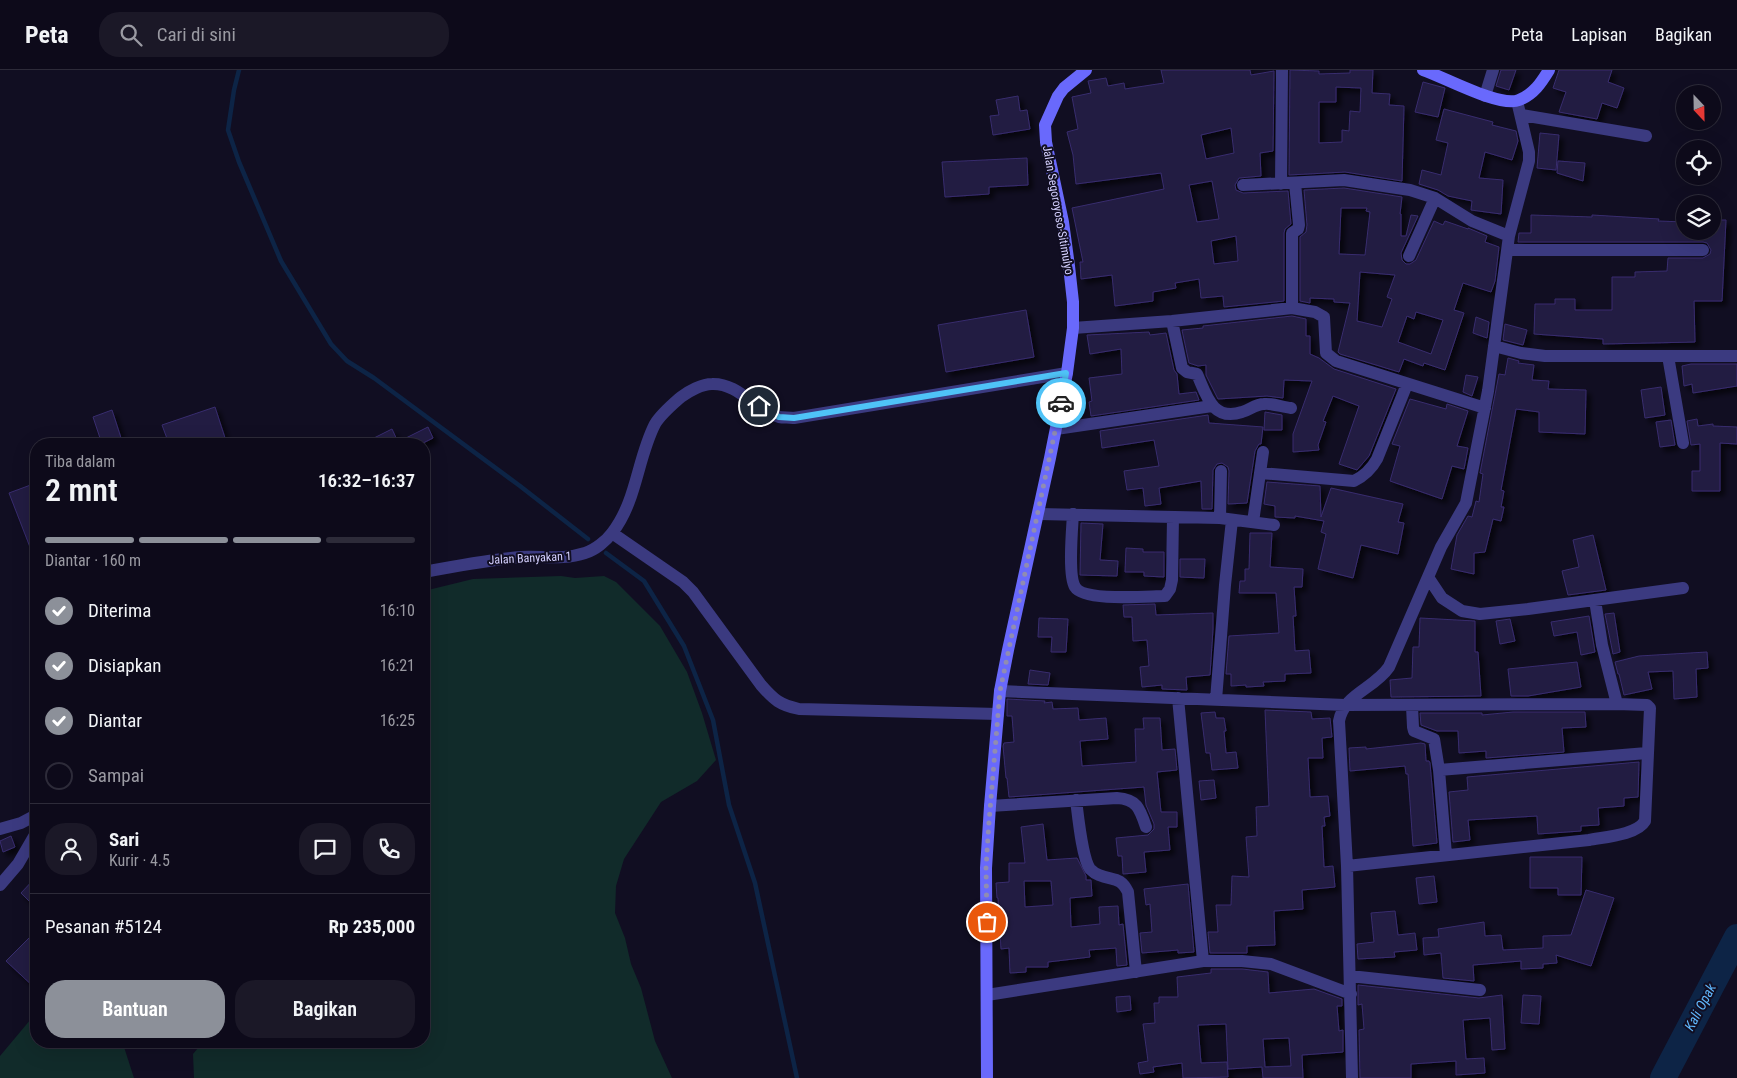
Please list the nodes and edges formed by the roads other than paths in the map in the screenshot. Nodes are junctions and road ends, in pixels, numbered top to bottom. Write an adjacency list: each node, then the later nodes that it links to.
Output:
1 (1086, 70): 20 (main road, Jalan Segoroyoso-Sitimulyo)
2 (1282, 70): 11 (street)
3 (1423, 70): 6 (main road)
4 (1493, 70): 6 (street)
5 (1549, 70): 7 (main road)
6 (1485, 96): 7 (main road)
7 (1517, 101): 8 (street)
8 (1522, 115): 9 (street); 14 (street)
9 (1646, 136)
10 (1295, 183): 11 (street); 13 (street); 18 (street)
11 (1281, 184): 12 (street)
12 (1243, 185)
13 (1435, 198): 14 (street); 17 (street)
14 (1509, 236): 15 (street)
15 (1507, 250): 16 (street); 21 (street)
16 (1704, 250)
17 (1409, 256)
18 (1292, 308): 19 (street); 25 (street)
19 (1172, 322): 20 (street); 26 (street)
20 (1073, 328): 24 (main road, Jalan Segoroyoso-Sitimulyo)
21 (1494, 346): 22 (street); 28 (street)
22 (1668, 356): 23 (street); 30 (street)
23 (1737, 356)
24 (1066, 373): 29 (main road, Jalan Segoroyoso-Sitimulyo); 40 (street, Jalan Banyakan 1)
25 (1407, 384): 28 (street); 33 (street)
26 (1212, 406): 27 (street); 29 (street)
27 (1291, 408)
28 (1485, 408): 42 (street)
29 (1056, 429): 34 (main road, Jalan Segoroyoso-Sitimulyo)
30 (1683, 443)
31 (1262, 452): 33 (street)
32 (1221, 471): 37 (street)
33 (1260, 473): 38 (street)
34 (1039, 514): 35 (street); 45 (main road, Jalan Segoroyoso-Sitimulyo)
35 (1073, 514): 36 (street); 36 (street)
36 (1173, 517): 37 (street)
37 (1226, 519): 38 (street); 47 (street)
38 (1253, 522): 39 (street)
39 (1274, 525)
40 (612, 533): 41 (street, Jalan Banyakan 1); 51 (street)
41 (430, 571)
42 (1428, 577): 44 (street); 49 (street)
43 (1683, 588): 44 (street)
44 (1595, 600): 48 (street)
45 (1000, 691): 46 (street); 51 (main road, Jalan Segoroyoso-Sitimulyo)
46 (1178, 698): 47 (street); 63 (street)
47 (1216, 700): 49 (street)
48 (1617, 704): 50 (street); 52 (street)
49 (1344, 705): 50 (street); 61 (street)
50 (1412, 706): 53 (street)
51 (998, 714): 55 (main road, Jalan Segoroyoso-Sitimulyo)
52 (1647, 753): 53 (street); 60 (street)
53 (1439, 770): 60 (street)
54 (1076, 800): 55 (street); 57 (street); 64 (street)
55 (990, 806): 68 (main road, Jalan Segoroyoso-Sitimulyo)
56 (30, 818): 58 (street)
57 (1146, 827)
58 (0, 830)
59 (30, 843): 62 (street)
60 (1446, 856): 61 (street)
61 (1347, 866): 65 (street)
62 (0, 885)
63 (1203, 961): 64 (street); 67 (street)
64 (1136, 972): 68 (street)
65 (1350, 976): 66 (street); 67 (street)
66 (1480, 990)
67 (1351, 994): 70 (street)
68 (987, 995): 69 (main road, Jalan Segoroyoso-Sitimulyo)
69 (987, 1078)
70 (1352, 1078)

